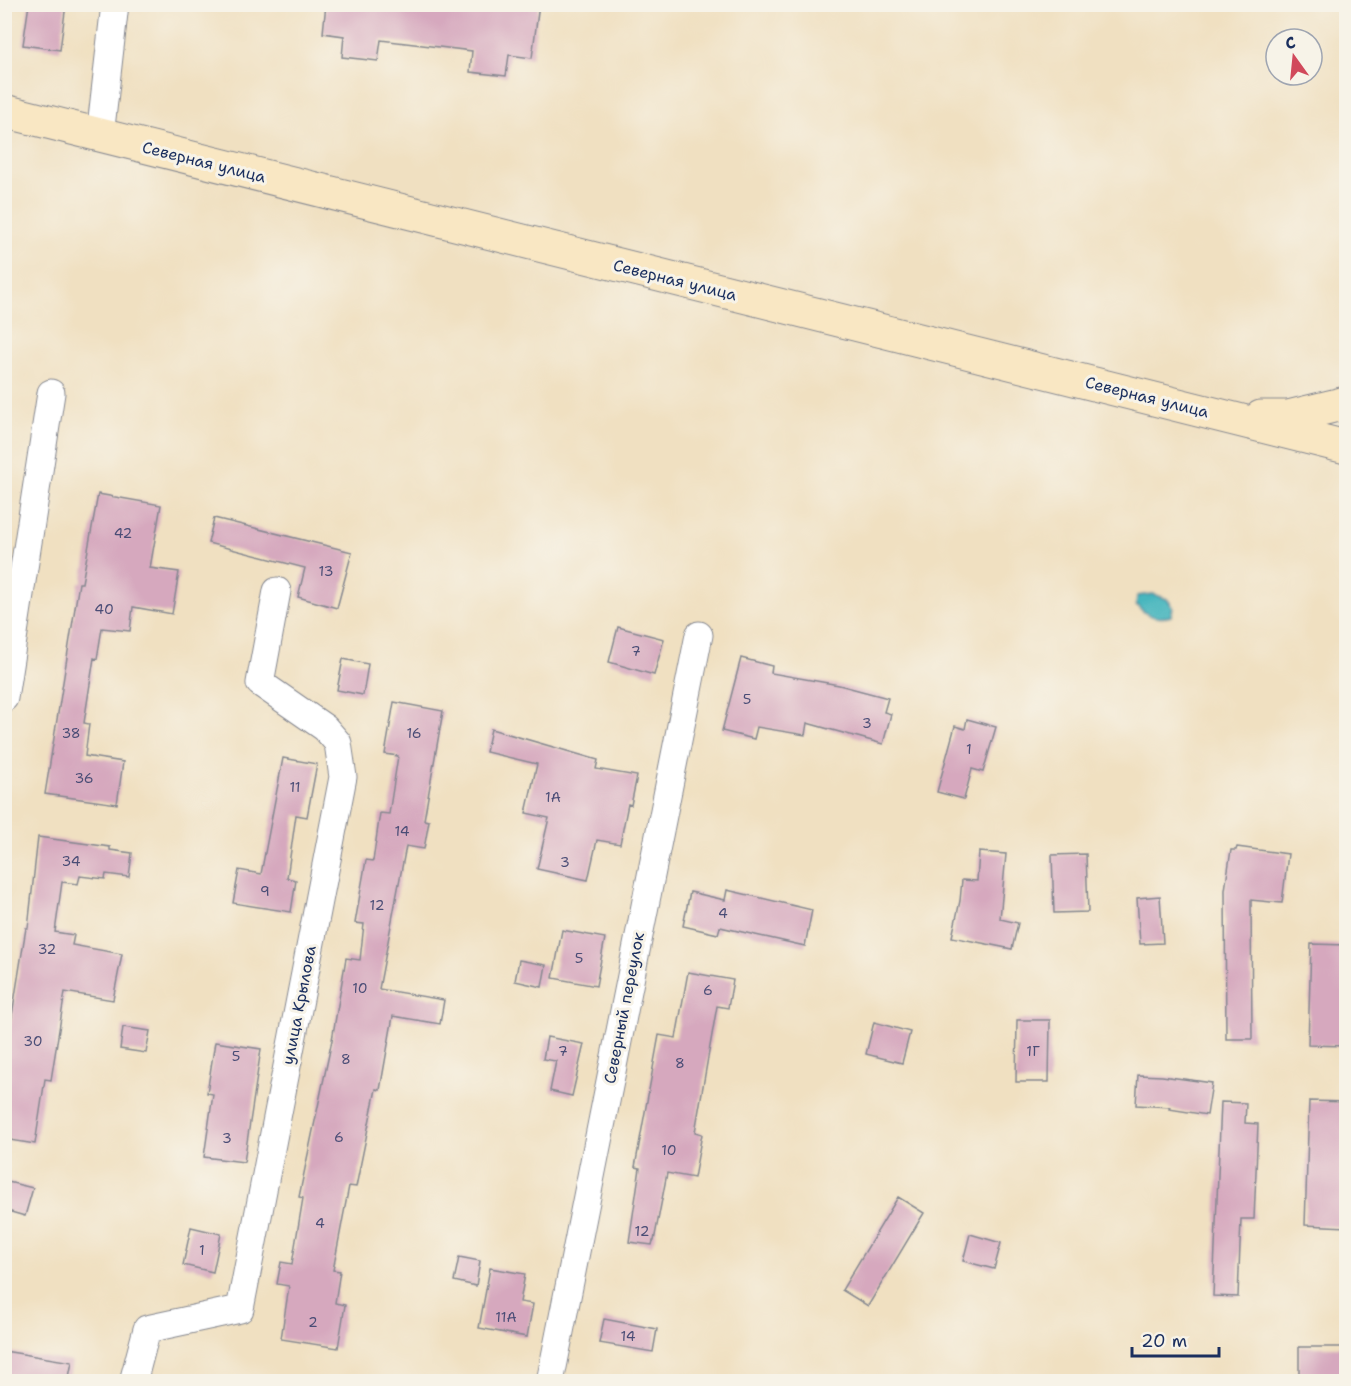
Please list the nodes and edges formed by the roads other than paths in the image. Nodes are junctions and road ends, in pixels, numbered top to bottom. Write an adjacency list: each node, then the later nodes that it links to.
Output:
1 (115, 4): 3 (street)
2 (4, 111): 3 (main road, Северная улица)
3 (99, 136): 6 (main road, Северная улица)
4 (51, 393): 10 (street)
5 (1347, 403): 6 (main road)
6 (1223, 416): 7 (main road, Северная улица)
7 (1347, 447)
8 (277, 591): 11 (street, улица Крылова)
9 (699, 635): 12 (street, Северный переулок)
10 (4, 698)
11 (134, 1382)
12 (550, 1382)

